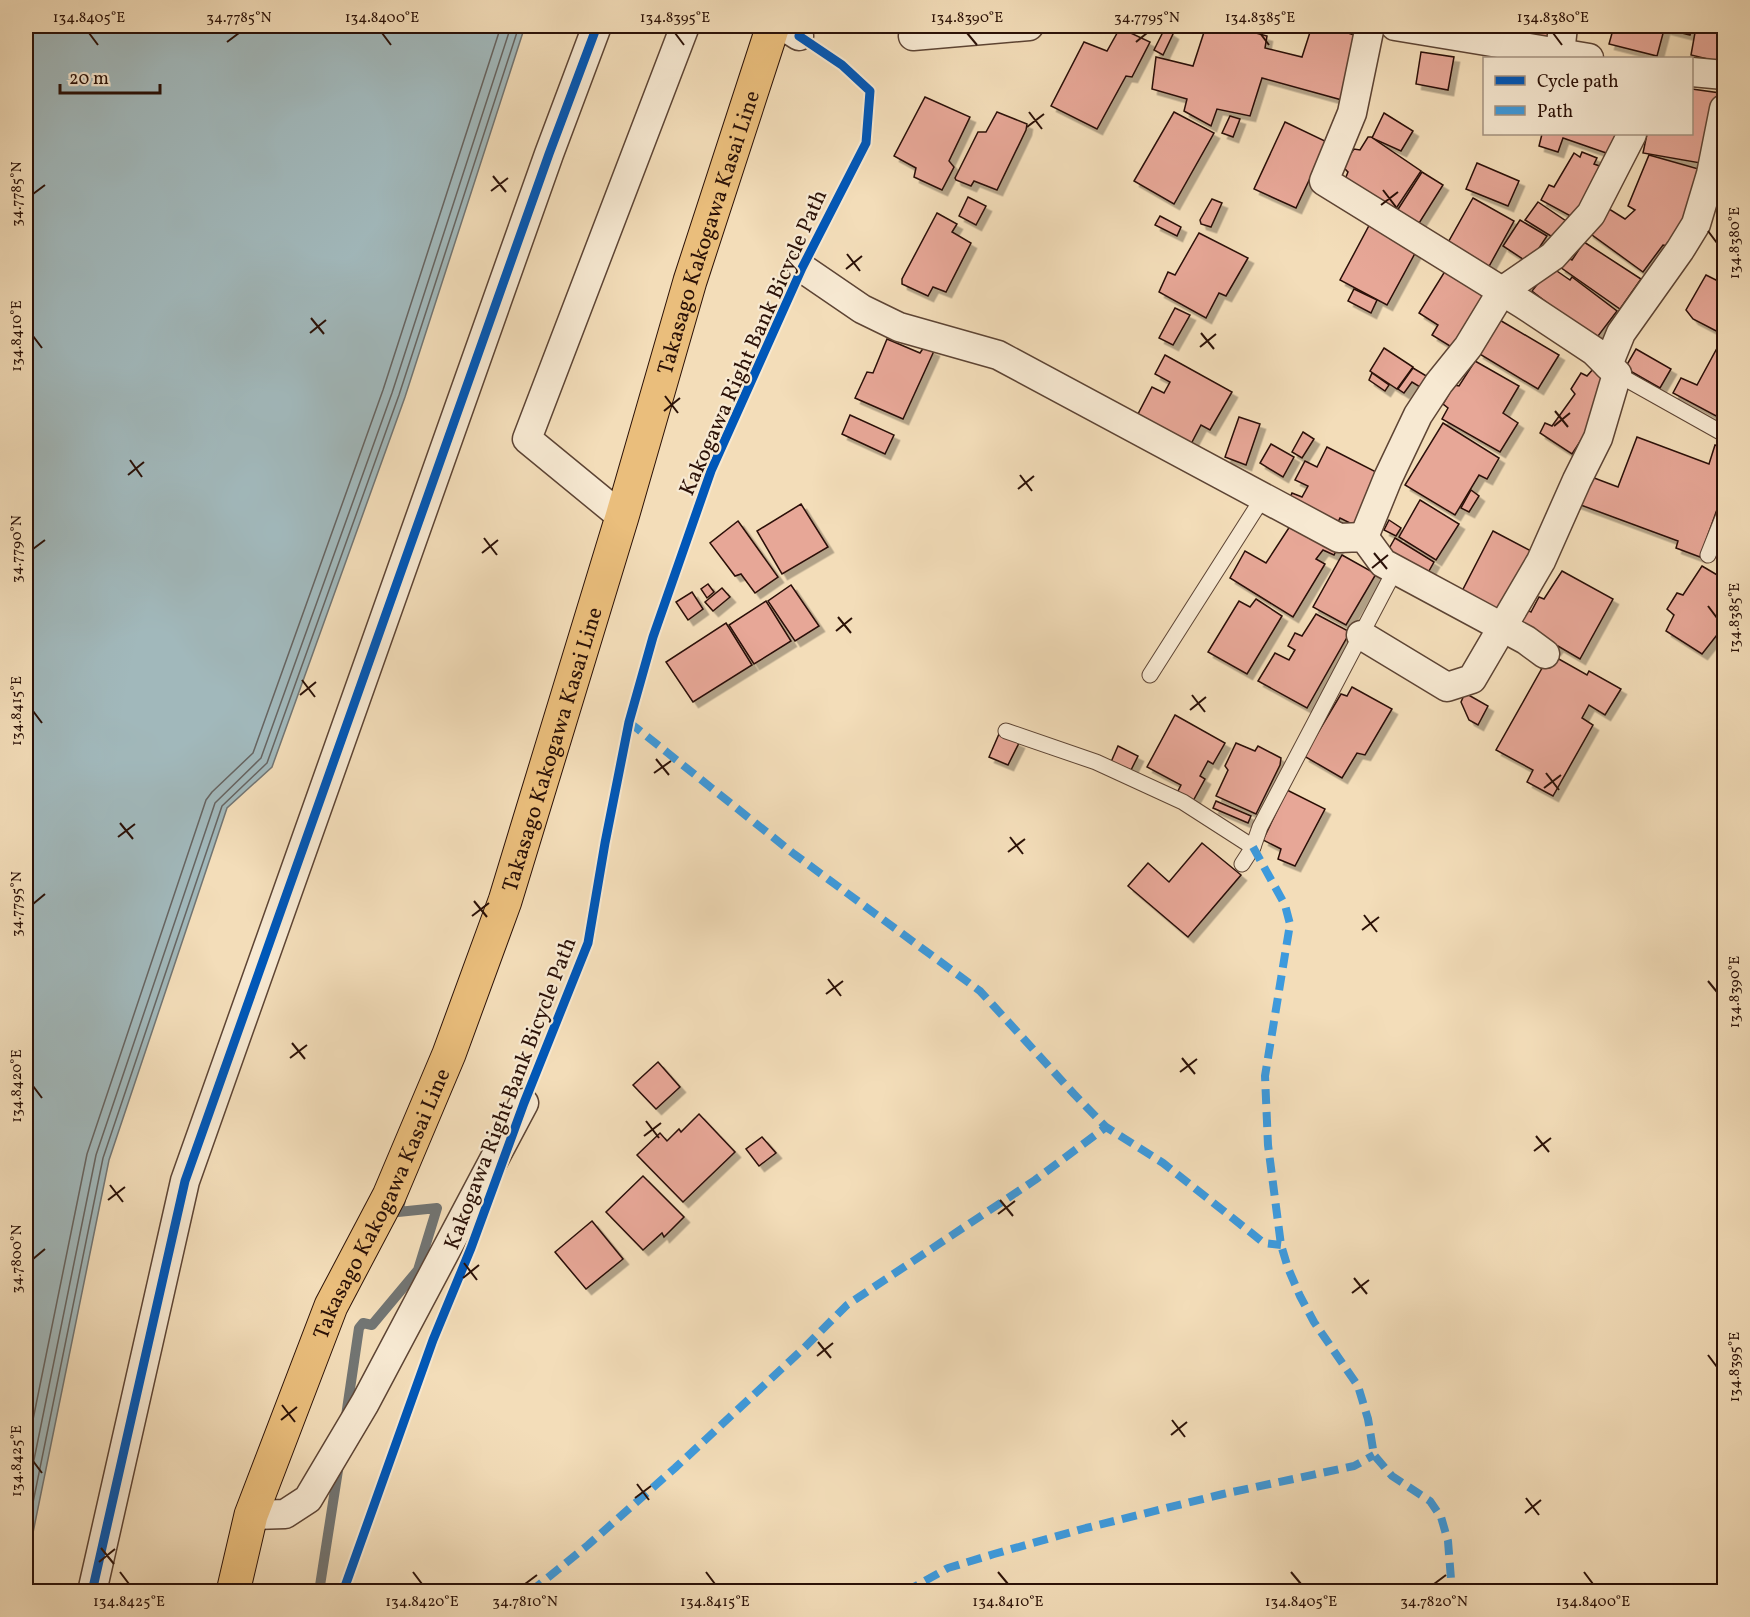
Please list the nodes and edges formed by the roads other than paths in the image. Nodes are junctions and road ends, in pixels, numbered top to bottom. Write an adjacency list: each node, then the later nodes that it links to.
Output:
1 (597, 26): 34 (street)
2 (685, 26): 21 (street)
3 (1029, 26): 8 (street)
4 (1370, 26): 16 (street)
5 (1395, 26): 9 (street)
6 (1563, 26): 9 (street)
7 (785, 29): 21 (main road, Takasago Kakogawa Kasai Line)
8 (913, 36)
9 (1560, 54): 10 (street)
10 (1582, 57)
11 (1693, 72): 12 (street)
12 (1725, 75)
13 (1725, 109): 17 (street)
14 (1631, 135): 16 (street)
15 (802, 268): 19 (street)
16 (1502, 291): 17 (street); 22 (street)
17 (1612, 370): 18 (lane); 25 (street)
18 (1725, 434)
19 (1262, 499): 22 (street); 28 (lane)
20 (1725, 515): 23 (lane)
21 (622, 517): 33 (main road, Takasago Kakogawa Kasai Line)
22 (1364, 537): 24 (street)
23 (1708, 555)
24 (1395, 570): 25 (street); 26 (lane)
25 (1503, 628): 26 (street); 27 (street)
26 (1361, 634): 30 (lane)
27 (1545, 654)
28 (1150, 675)
29 (1006, 731): 30 (lane)
30 (1253, 847): 31 (lane)
31 (1242, 864)
32 (524, 1103): 33 (street)
33 (251, 1515): 35 (main road, Takasago Kakogawa Kasai Line)
34 (92, 1592)
35 (233, 1592)

